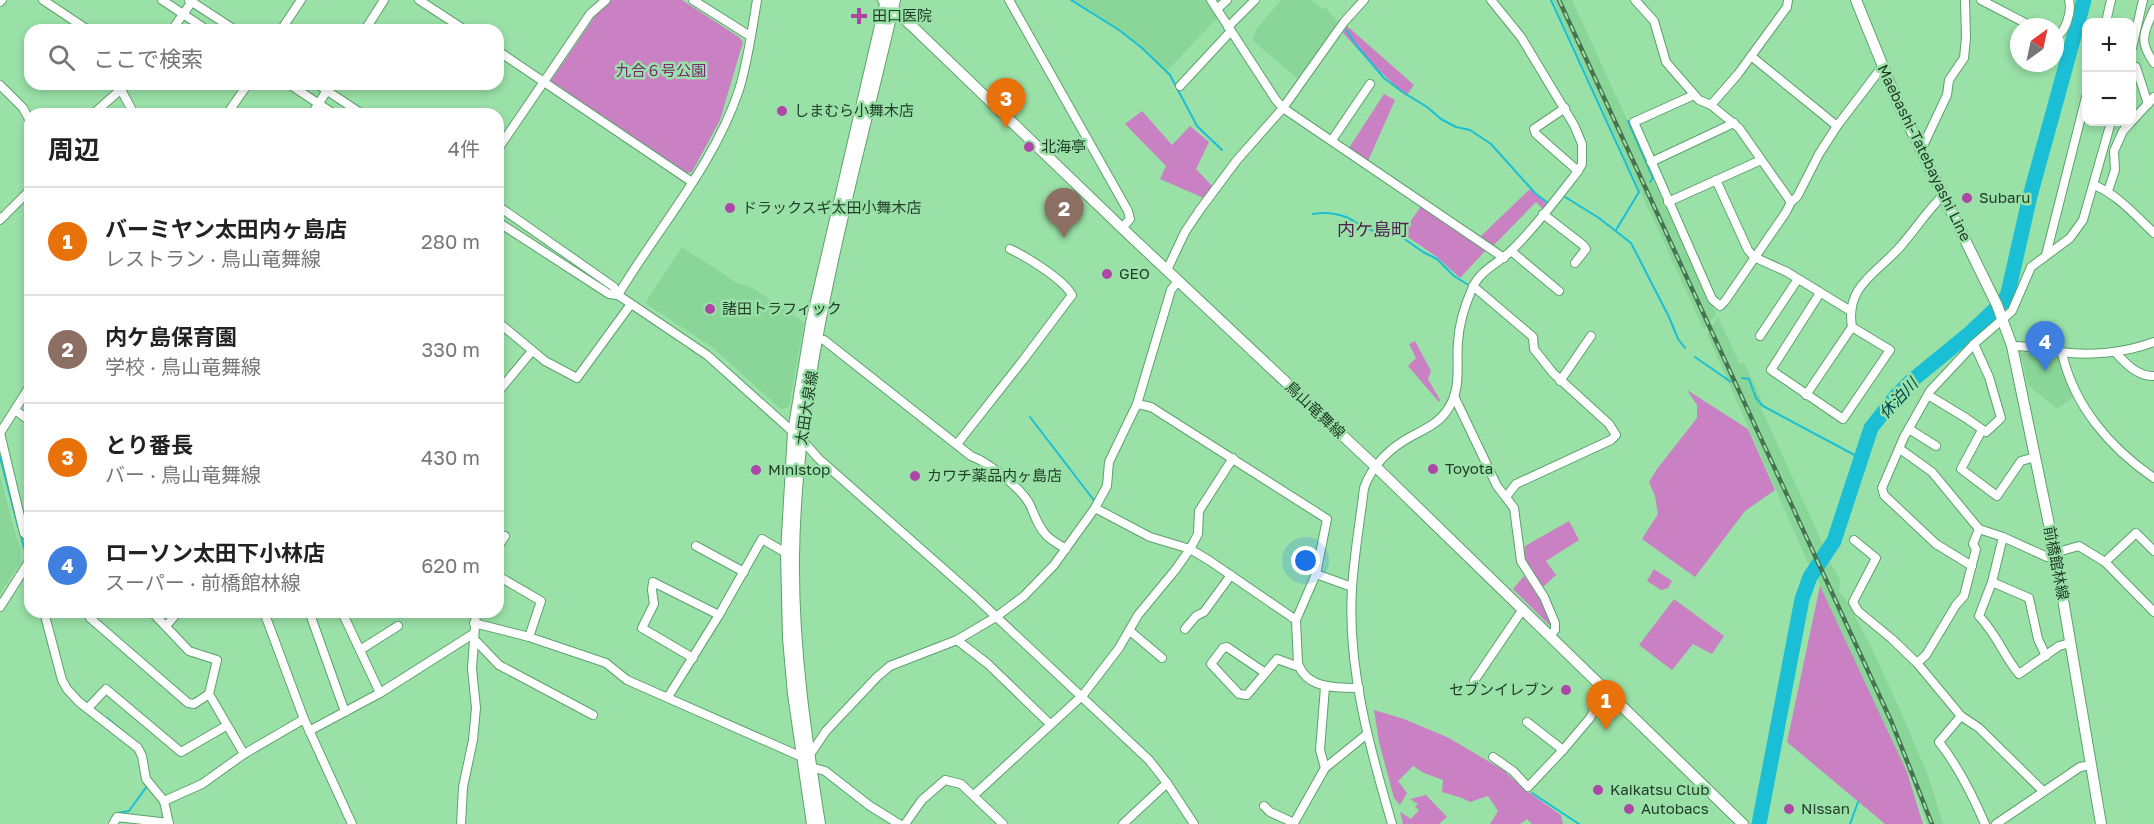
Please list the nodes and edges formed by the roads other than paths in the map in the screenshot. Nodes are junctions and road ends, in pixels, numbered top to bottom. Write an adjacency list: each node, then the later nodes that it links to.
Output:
1 (42, 0): 30 (street)
2 (162, 0): 27 (street)
3 (301, 0): 34 (street)
4 (384, 0): 35 (street)
5 (419, 0): 36 (street)
6 (606, 0): 46 (street)
7 (693, 0): 40 (street)
8 (757, 0): 40 (street)
9 (1009, 0): 93 (street)
10 (1211, 0): 25 (street)
11 (1227, 0): 25 (street)
12 (1255, 0): 37 (street)
13 (1364, 0): 66 (street)
14 (1491, 0): 67 (street)
15 (1635, 0): 56 (street)
16 (1788, 0): 42 (street)
17 (1856, 0): 45 (main road, Maebashi-Tatebayashi Line)
18 (1965, 0): 77 (street)
19 (1981, 0): 28 (street)
20 (2069, 0): 38 (street)
21 (2112, 0): 29 (street)
22 (2144, 0): 39 (street)
23 (191, 1): 27 (street); 33 (street)
24 (889, 2): 93 (main road, 鳥山竜舞線); 116 (main road, 太田大泉線)
25 (1216, 9): 37 (street)
26 (2154, 9): 43 (street)
27 (184, 15): 31 (street); 32 (street)
28 (2016, 18)
29 (2107, 18)
30 (79, 24)
31 (177, 24)
32 (198, 24)
33 (226, 24)
34 (285, 24)
35 (369, 24)
36 (456, 24)
37 (1229, 29): 49 (street); 66 (street)
38 (2064, 30)
39 (2136, 32)
40 (750, 36): 82 (street)
41 (504, 55): 46 (street)
42 (1751, 56): 59 (street); 72 (street)
43 (2154, 63)
44 (2136, 66): 57 (street)
45 (1882, 67): 72 (street); 77 (main road, Maebashi-Tatebayashi Line)
46 (544, 81): 75 (street); 82 (street)
47 (1370, 84): 76 (street)
48 (0, 85): 68 (street)
49 (1180, 86)
50 (118, 90): 60 (street)
51 (124, 90): 61 (street)
52 (245, 90): 62 (street)
53 (298, 90): 58 (street)
54 (327, 90): 58 (street)
55 (333, 90): 65 (street)
56 (1694, 95): 59 (street); 79 (street)
57 (2151, 100): 70 (street)
58 (318, 104): 63 (street); 64 (street)
59 (1712, 105): 71 (street)
60 (99, 108)
61 (131, 108)
62 (235, 108)
63 (316, 108)
64 (324, 108)
65 (355, 108)
66 (1283, 108): 76 (street); 101 (street)
67 (1565, 108): 80 (street); 80 (street)
68 (24, 110)
69 (2082, 113): 97 (street)
70 (2136, 116)
71 (1734, 123): 78 (street); 79 (street)
72 (1837, 126): 88 (street)
73 (2110, 126): 83 (street)
74 (2127, 126): 84 (street)
75 (504, 140)
76 (1332, 140): 99 (street)
77 (1921, 150): 85 (main road, Maebashi-Tatebayashi Line)
78 (1761, 160): 81 (street); 88 (street)
79 (1651, 162): 87 (street)
80 (1578, 171): 90 (street)
81 (1716, 180): 87 (street); 98 (street)
82 (692, 182): 107 (street)
83 (2094, 185): 84 (street); 97 (street)
84 (2108, 191): 94 (street)
85 (1944, 195): 109 (main road, Maebashi-Tatebayashi Line); 110 (street)
86 (24, 196): 91 (street)
87 (1668, 202): 98 (street)
88 (1791, 202): 98 (street)
89 (504, 210): 107 (street)
90 (1543, 214): 96 (street); 100 (street)
91 (0, 220)
92 (504, 226): 107 (street)
93 (1122, 228): 101 (main road, 鳥山竜舞線)
94 (2154, 232)
95 (1010, 249): 138 (street)
96 (1511, 251): 99 (street); 105 (street)
97 (2046, 255): 111 (street)
98 (1754, 257): 102 (street)
99 (1504, 258): 104 (street)
100 (1575, 263)
101 (1167, 270): 103 (main road, 鳥山竜舞線)
102 (1797, 279): 106 (street); 115 (street)
103 (1178, 281): 131 (street); 143 (main road, 鳥山竜舞線)
104 (1473, 286): 124 (street); 130 (street)
105 (1559, 291)
106 (1820, 293): 110 (street); 127 (street)
107 (618, 295): 108 (street)
108 (631, 304): 120 (street); 137 (street)
109 (1997, 305): 111 (main road, 前橋館林線)
110 (1850, 310): 113 (street)
111 (2003, 317): 118 (street); 119 (main road, 前橋館林線)
112 (504, 327): 120 (street)
113 (1852, 327): 127 (street); 127 (street)
114 (1591, 336): 124 (street)
115 (1760, 336)
116 (813, 337): 137 (main road, 太田大泉線); 138 (street)
117 (2154, 342): 121 (street)
118 (1974, 344): 128 (street); 135 (street)
119 (2012, 346): 122 (street); 141 (main road, 前橋館林線)
120 (532, 351): 125 (street)
121 (2115, 352): 122 (street); 123 (street)
122 (2062, 353): 144 (street)
123 (2154, 376)
124 (1560, 381): 145 (street)
125 (506, 382): 126 (street)
126 (504, 384)
127 (1806, 395)
128 (1928, 395): 134 (street); 135 (street)
129 (24, 396): 132 (street)
130 (1454, 396): 143 (street); 145 (street)
131 (1137, 405): 142 (street); 146 (street)
132 (15, 410): 133 (street); 136 (street)
133 (24, 417)
134 (1909, 429): 139 (street); 140 (street)
135 (1982, 430): 141 (street)
136 (0, 433): 148 (street)
137 (797, 436): 155 (main road, 太田大泉線); 170 (street); 218 (main road, 太田大泉線)
138 (957, 444): 152 (street)
139 (1936, 446)
140 (1900, 449): 147 (street); 158 (street)
141 (2035, 457): 156 (main road, 前橋館林線)
142 (1233, 458): 153 (street); 161 (street)
143 (1375, 466): 165 (street); 167 (main road, 鳥山竜舞線)
144 (2154, 478)
145 (1506, 497): 185 (street)
146 (1095, 508): 152 (street); 153 (street)
147 (1978, 529): 149 (street); 158 (street)
148 (24, 533)
149 (2003, 537): 156 (street); 164 (street)
150 (1854, 540): 194 (street)
151 (696, 546): 160 (street)
152 (1066, 549): 170 (street)
153 (1190, 549): 162 (street); 184 (street)
154 (2154, 551): 157 (street)
155 (786, 553): 160 (street); 218 (main road, 太田大泉線)
156 (2055, 556): 157 (street); 189 (main road, 前橋館林線)
157 (2105, 562): 168 (street)
158 (1972, 566): 194 (street)
159 (24, 571): 166 (street)
160 (744, 572): 169 (street)
161 (1316, 574): 165 (street); 179 (street)
162 (1231, 575): 179 (street); 183 (street)
163 (504, 579): 187 (street)
164 (1992, 582): 191 (street); 191 (street)
165 (1352, 587): 199 (street)
166 (0, 607)
167 (1523, 609): 185 (main road, 鳥山竜舞線); 197 (street)
168 (2154, 612)
169 (719, 615): 192 (street); 192 (street)
170 (996, 617): 188 (street); 203 (street)
171 (46, 618): 205 (street)
172 (90, 618): 201 (street)
173 (158, 618): 182 (street)
174 (173, 618): 182 (street)
175 (266, 618): 209 (street)
176 (311, 618): 206 (street)
177 (346, 618): 190 (street)
178 (475, 618): 180 (street)
179 (1296, 620): 195 (street)
180 (474, 623): 186 (street); 187 (street)
181 (398, 626): 190 (street)
182 (166, 627): 201 (street)
183 (1185, 629)
184 (1130, 631): 193 (street); 203 (street)
185 (1550, 636): 200 (main road, 鳥山竜舞線)
186 (473, 637): 202 (street); 207 (street); 229 (street)
187 (529, 637): 204 (street)
188 (957, 640): 211 (street); 218 (street)
189 (2070, 643): 191 (street); 219 (main road, 前橋館林線)
190 (360, 650): 202 (street)
191 (2046, 656)
192 (693, 658): 204 (street)
193 (1162, 658)
194 (1917, 663): 208 (street)
195 (1299, 667): 196 (street); 198 (street)
196 (1264, 672): 196 (street)
197 (1474, 681)
198 (1325, 687): 199 (street); 220 (street)
199 (1359, 688): 214 (street)
200 (1605, 689): 215 (street); 238 (main road, 鳥山竜舞線)
201 (209, 693): 212 (street)
202 (380, 693): 206 (street)
203 (1083, 695): 211 (street); 221 (street)
204 (668, 697): 218 (street)
205 (88, 708): 212 (street); 224 (street)
206 (345, 712): 213 (street)
207 (593, 715)
208 (1961, 716): 222 (street); 239 (street)
209 (304, 720): 213 (street); 216 (street)
210 (1527, 722): 215 (street)
211 (1050, 724): 223 (street)
212 (226, 726): 216 (street)
213 (309, 730): 228 (street)
214 (1367, 734): 220 (street); 237 (street)
215 (1563, 750): 217 (street)
216 (244, 754): 224 (street)
217 (1492, 757)
218 (807, 760): 230 (main road, 太田大泉線); 231 (main road, 太田大泉線); 232 (street)
219 (2091, 765): 222 (street); 241 (main road, 前橋館林線)
220 (1325, 768): 225 (street)
221 (1167, 783): 235 (street); 236 (street)
222 (2043, 791): 240 (street)
223 (974, 795): 233 (street); 234 (street)
224 (164, 801): 226 (street)
225 (1264, 806)
226 (169, 823): 227 (street)
227 (113, 824)
228 (352, 824)
229 (461, 824)
230 (812, 824)
231 (820, 824)
232 (899, 824)
233 (905, 824)
234 (1003, 824)
235 (1123, 824)
236 (1194, 824)
237 (1392, 824)
238 (1743, 824)
239 (1985, 824)
240 (1996, 824)
241 (2101, 824)

